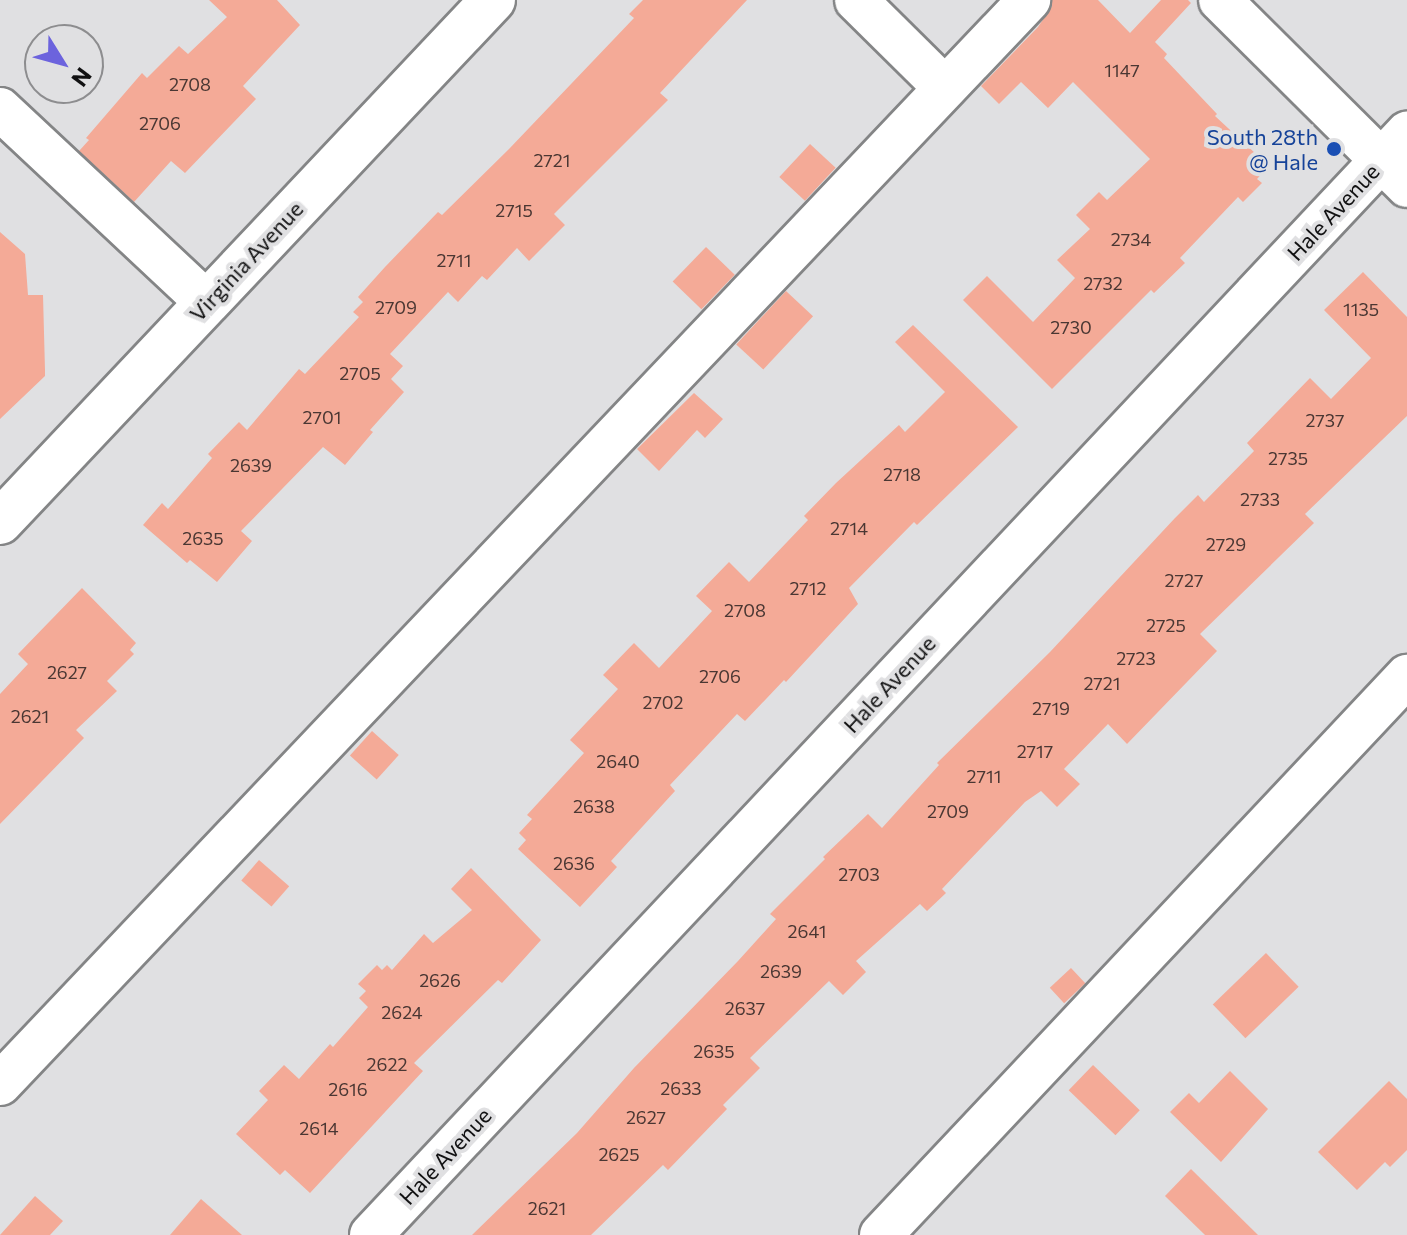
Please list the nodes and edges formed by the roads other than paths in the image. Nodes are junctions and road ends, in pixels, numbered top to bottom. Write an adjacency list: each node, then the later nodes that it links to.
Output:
1 (493, 0): 9 (main road, Virginia Avenue)
2 (856, 0): 5 (street)
3 (1029, 0): 5 (street)
4 (1220, 0): 8 (street)
5 (945, 88): 12 (street)
6 (0, 109): 7 (street)
7 (16, 138): 9 (street)
8 (1398, 160): 13 (street, Hale Avenue)
9 (207, 303): 10 (main road, Virginia Avenue)
10 (1, 519)
11 (1407, 676): 14 (street)
12 (0, 1084)
13 (371, 1235)
14 (881, 1235)

